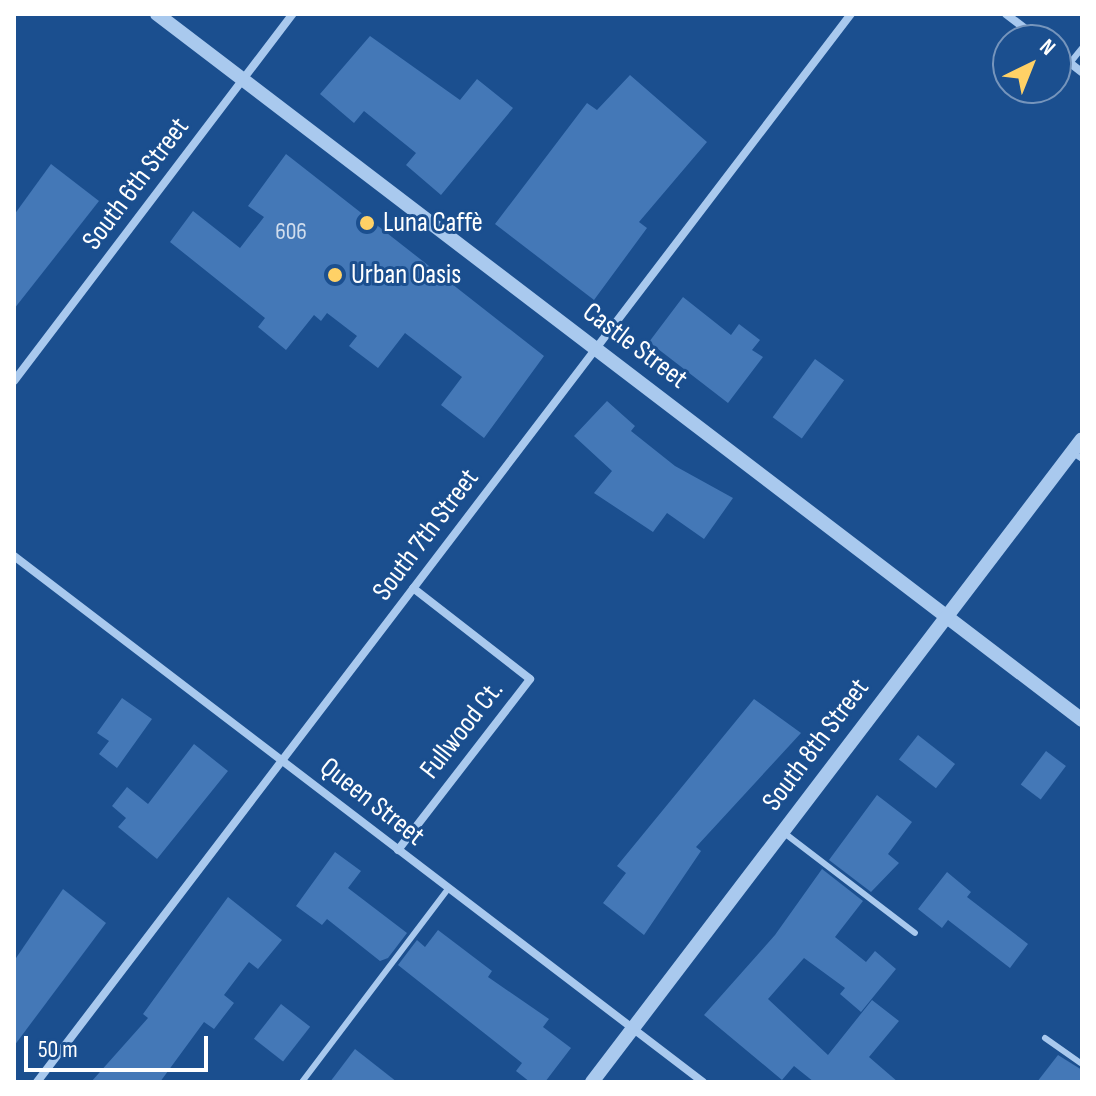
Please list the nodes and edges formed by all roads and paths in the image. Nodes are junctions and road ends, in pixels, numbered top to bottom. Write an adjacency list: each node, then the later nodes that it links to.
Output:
1 (157, 14): 4 (street, Castle Street)
2 (293, 14): 4 (street, South 6th Street)
3 (851, 14): 5 (street, South 7th Street)
4 (243, 80): 5 (street, Castle Street); 6 (street, South 6th Street)
5 (595, 349): 10 (street, South 7th Street); 11 (street, Castle Street)
6 (14, 381)
7 (1082, 439): 8 (street, South 8th Street)
8 (1077, 455): 11 (street, South 8th Street)
9 (14, 556): 13 (street, Queen Street)
10 (413, 588): 13 (street, South 7th Street); 15 (street, Fullwood Ct.)
11 (947, 617): 12 (street, Castle Street); 14 (street, South 8th Street)
12 (1082, 720)
13 (282, 761): 15 (street, Queen Street); 21 (street, South 7th Street)
14 (783, 832): 17 (lane); 18 (street, South 8th Street)
15 (398, 850): 16 (street, Queen Street)
16 (448, 889): 18 (street, Queen Street); 22 (lane)
17 (915, 933)
18 (633, 1029): 23 (street, South 8th Street); 24 (street, Queen Street)
19 (1045, 1038): 20 (lane)
20 (1082, 1064)
21 (37, 1082)
22 (302, 1082)
23 (592, 1082)
24 (703, 1082)

